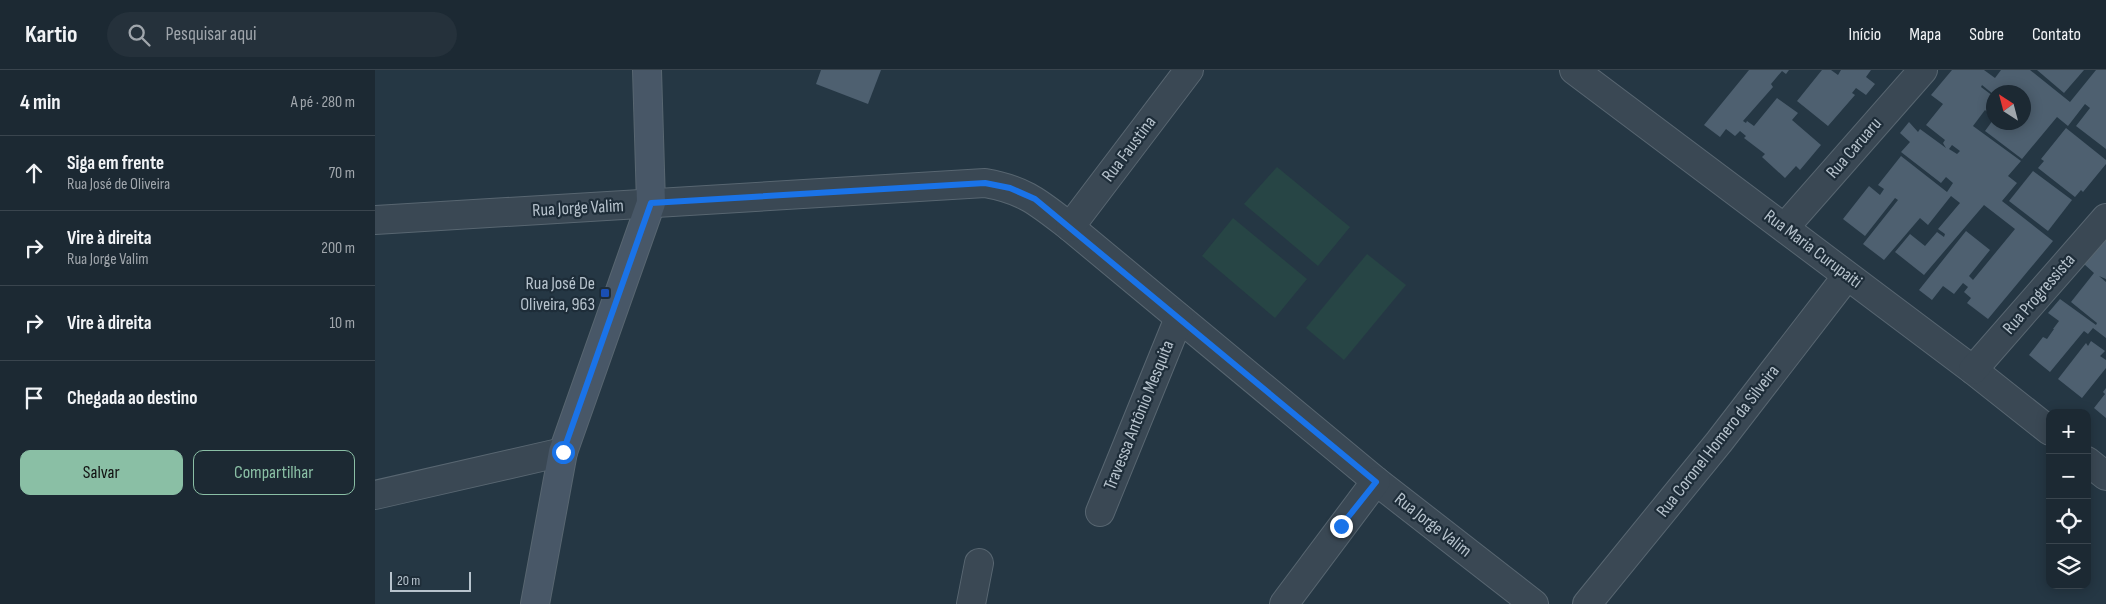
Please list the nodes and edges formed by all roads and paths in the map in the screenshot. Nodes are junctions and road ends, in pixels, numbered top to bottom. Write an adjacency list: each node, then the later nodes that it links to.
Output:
1 (647, 70): 5 (street)
2 (1189, 70): 8 (street, Rua Faustina)
3 (1574, 70): 9 (street, Rua Maria Curupaiti)
4 (1923, 70): 9 (street, Rua Caruaru)
5 (651, 203): 7 (street, Rua Jorge Valim); 8 (street, Rua Jorge Valim); 14 (street)
6 (2106, 218): 12 (street, Rua Progressista)
7 (375, 220)
8 (1070, 227): 11 (street, Rua Jorge Valim)
9 (1785, 227): 10 (street, Rua Maria Curupaiti)
10 (1847, 276): 12 (street, Rua Maria Curupaiti); 25 (street, Rua Coronel Homero da Silveira)
11 (1179, 318): 17 (street, Rua Jorge Valim); 19 (street, Travessa Antônio Mesquita)
12 (1973, 370): 13 (street, Rua Maria Curupaiti)
13 (2046, 428)
14 (563, 452): 18 (street); 21 (street)
15 (2091, 464): 16 (street)
16 (2106, 476)
17 (1376, 482): 23 (street); 24 (street, Rua Jorge Valim)
18 (375, 495)
19 (1100, 512)
20 (979, 563): 22 (street)
21 (535, 604)
22 (971, 604)
23 (1284, 604)
24 (1534, 604)
25 (1587, 604)

